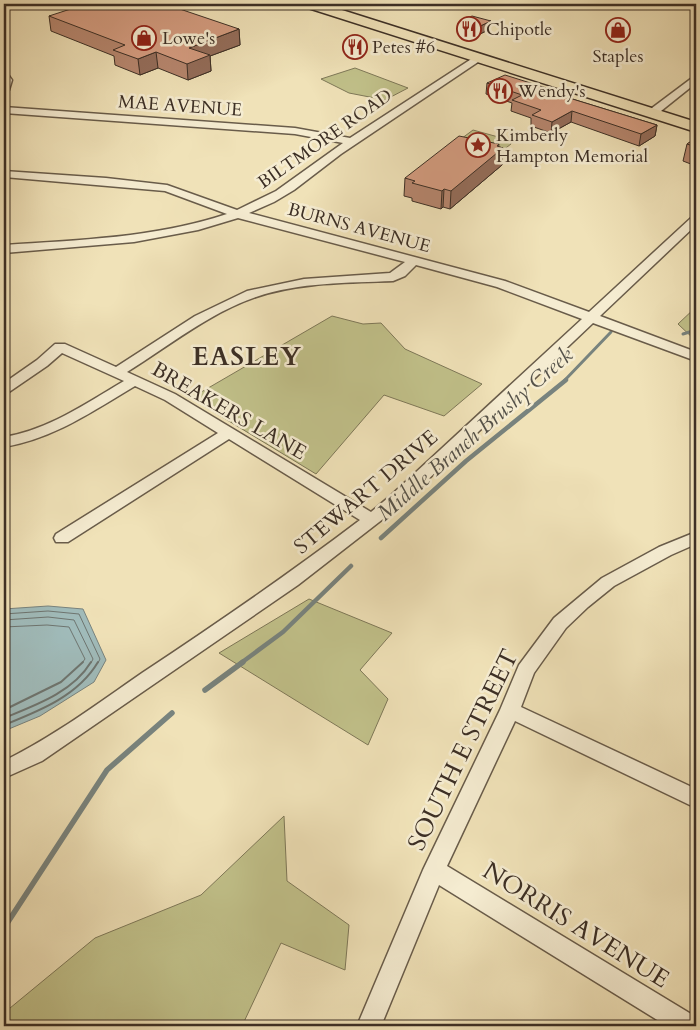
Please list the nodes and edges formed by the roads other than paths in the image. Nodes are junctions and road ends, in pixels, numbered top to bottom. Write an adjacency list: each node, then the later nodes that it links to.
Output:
1 (14, 4): 3 (street)
2 (310, 4): 4 (highway)
3 (4, 8)
4 (479, 58): 9 (highway); 11 (street, BILTMORE ROAD)
5 (4, 75): 7 (street)
6 (696, 78): 9 (street)
7 (4, 90)
8 (4, 110): 11 (street, MAE AVENUE)
9 (652, 113): 10 (highway)
10 (696, 128)
11 (353, 142): 13 (street, BILTMORE ROAD)
12 (4, 174): 13 (street, BURNS AVENUE)
13 (238, 214): 15 (street, BILTMORE ROAD); 16 (street, BURNS AVENUE)
14 (696, 219): 17 (street, STEWART DRIVE)
15 (4, 249)
16 (414, 260): 17 (street, BURNS AVENUE); 19 (street)
17 (592, 317): 18 (street, BURNS AVENUE); 24 (street, STEWART DRIVE)
18 (696, 356)
19 (116, 373): 20 (street, BREAKERS LANE); 21 (street, BREAKERS LANE)
20 (134, 381): 22 (street, BREAKERS LANE); 23 (street)
21 (4, 389)
22 (228, 433): 24 (street, BREAKERS LANE); 25 (street)
23 (4, 442)
24 (371, 519): 28 (street, STEWART DRIVE)
25 (62, 538)
26 (696, 538): 27 (street, SOUTH E STREET)
27 (510, 710): 29 (street); 30 (street, SOUTH E STREET)
28 (4, 770)
29 (696, 798)
30 (434, 870): 31 (street, SOUTH E STREET); 32 (street, NORRIS AVENUE)
31 (369, 1026)
32 (689, 1026)

